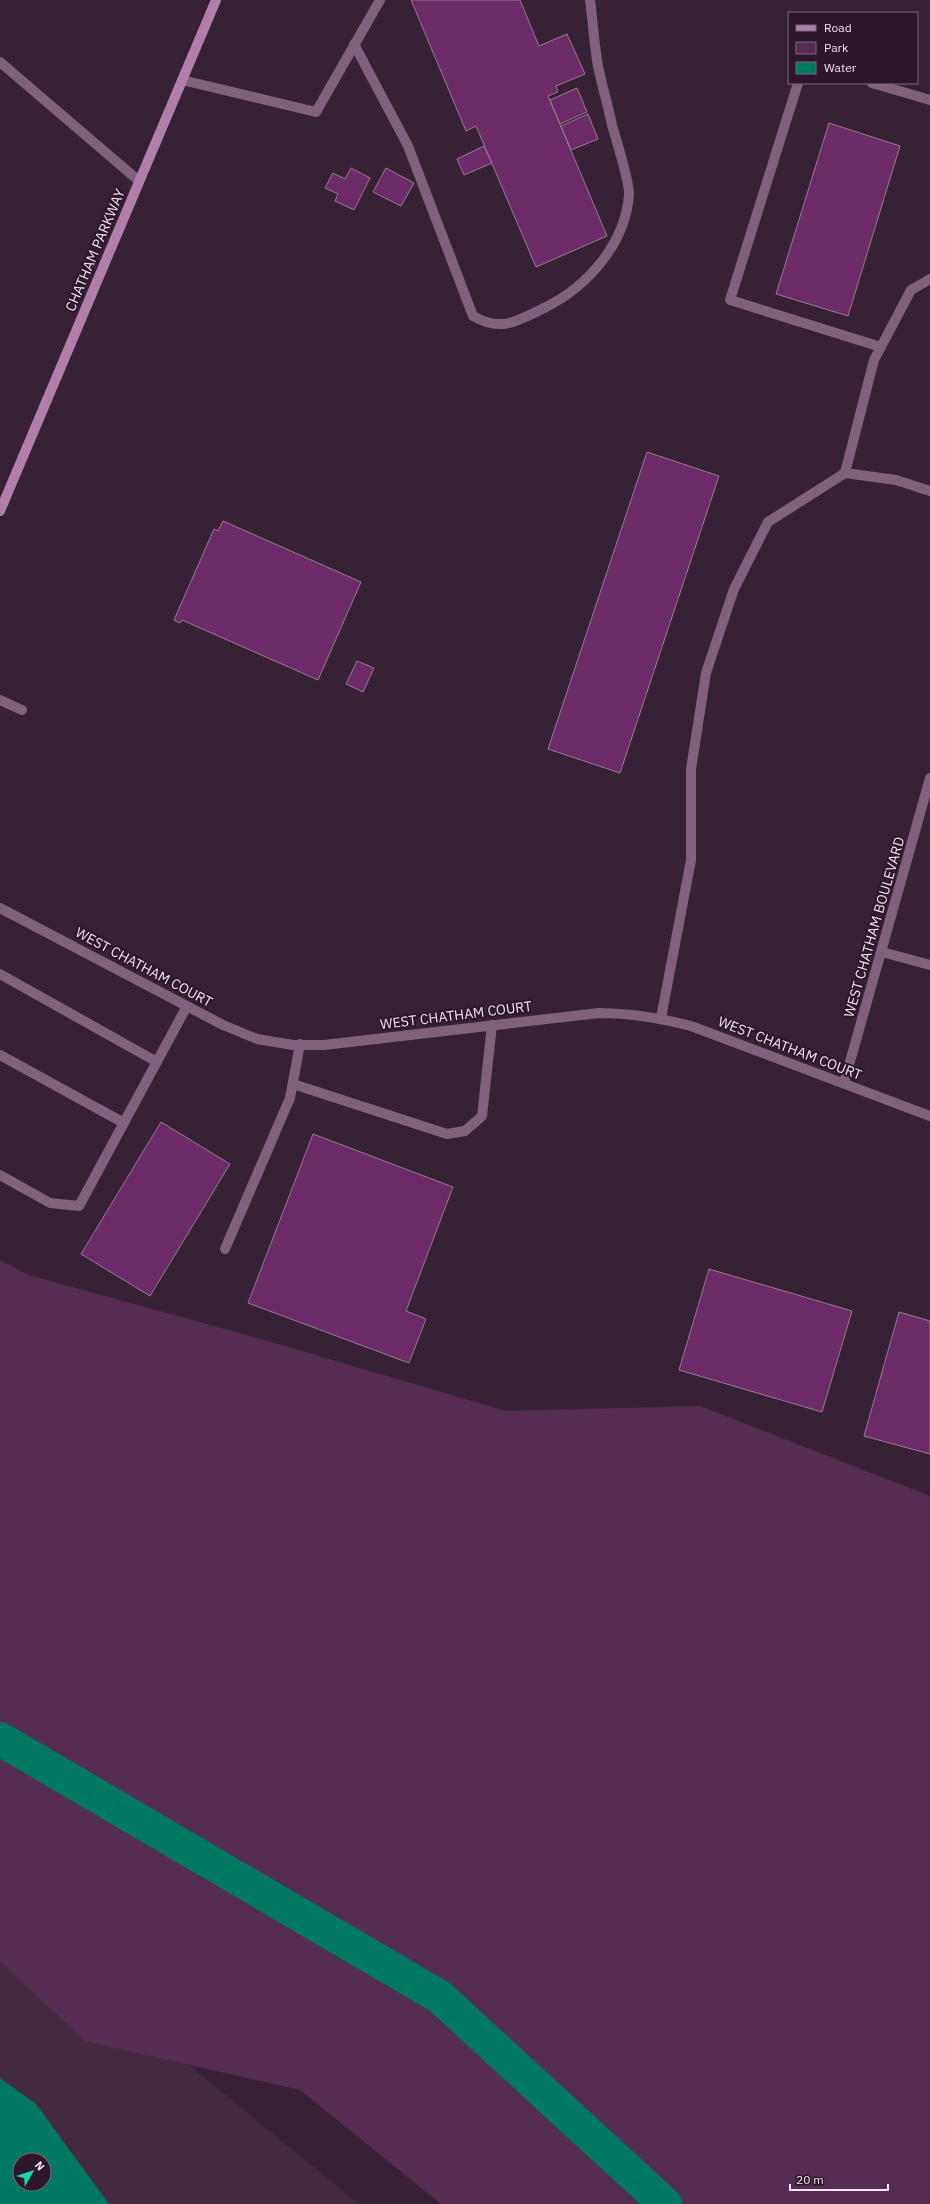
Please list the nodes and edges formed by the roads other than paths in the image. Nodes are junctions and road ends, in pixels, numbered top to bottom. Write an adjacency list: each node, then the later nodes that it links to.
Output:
1 (216, 0): 6 (main road, CHATHAM PARKWAY)
2 (380, 0): 4 (street)
3 (590, 0): 4 (street)
4 (354, 44): 6 (street)
5 (0, 62): 10 (street)
6 (182, 80): 10 (main road, CHATHAM PARKWAY)
7 (798, 84): 12 (street)
8 (875, 84): 9 (street)
9 (930, 100)
10 (139, 181): 15 (main road, CHATHAM PARKWAY)
11 (930, 280): 12 (street)
12 (881, 347): 13 (street)
13 (845, 473): 14 (street); 24 (street)
14 (930, 491)
15 (0, 511)
16 (0, 700): 17 (street)
17 (22, 710)
18 (930, 778): 20 (street, WEST CHATHAM BOULEVARD)
19 (0, 908): 23 (street, WEST CHATHAM COURT)
20 (882, 952): 21 (street); 29 (street, WEST CHATHAM BOULEVARD)
21 (930, 965)
22 (0, 974): 28 (street)
23 (187, 1006): 26 (street, WEST CHATHAM COURT); 28 (street)
24 (661, 1018): 25 (street, WEST CHATHAM COURT); 29 (street, WEST CHATHAM COURT)
25 (492, 1025): 26 (street, WEST CHATHAM COURT); 30 (street)
26 (300, 1044): 30 (street)
27 (0, 1055): 32 (street)
28 (157, 1062): 32 (street)
29 (844, 1083): 31 (street, WEST CHATHAM COURT)
30 (293, 1084): 34 (street)
31 (930, 1116)
32 (124, 1123): 33 (street)
33 (0, 1174)
34 (225, 1249)

